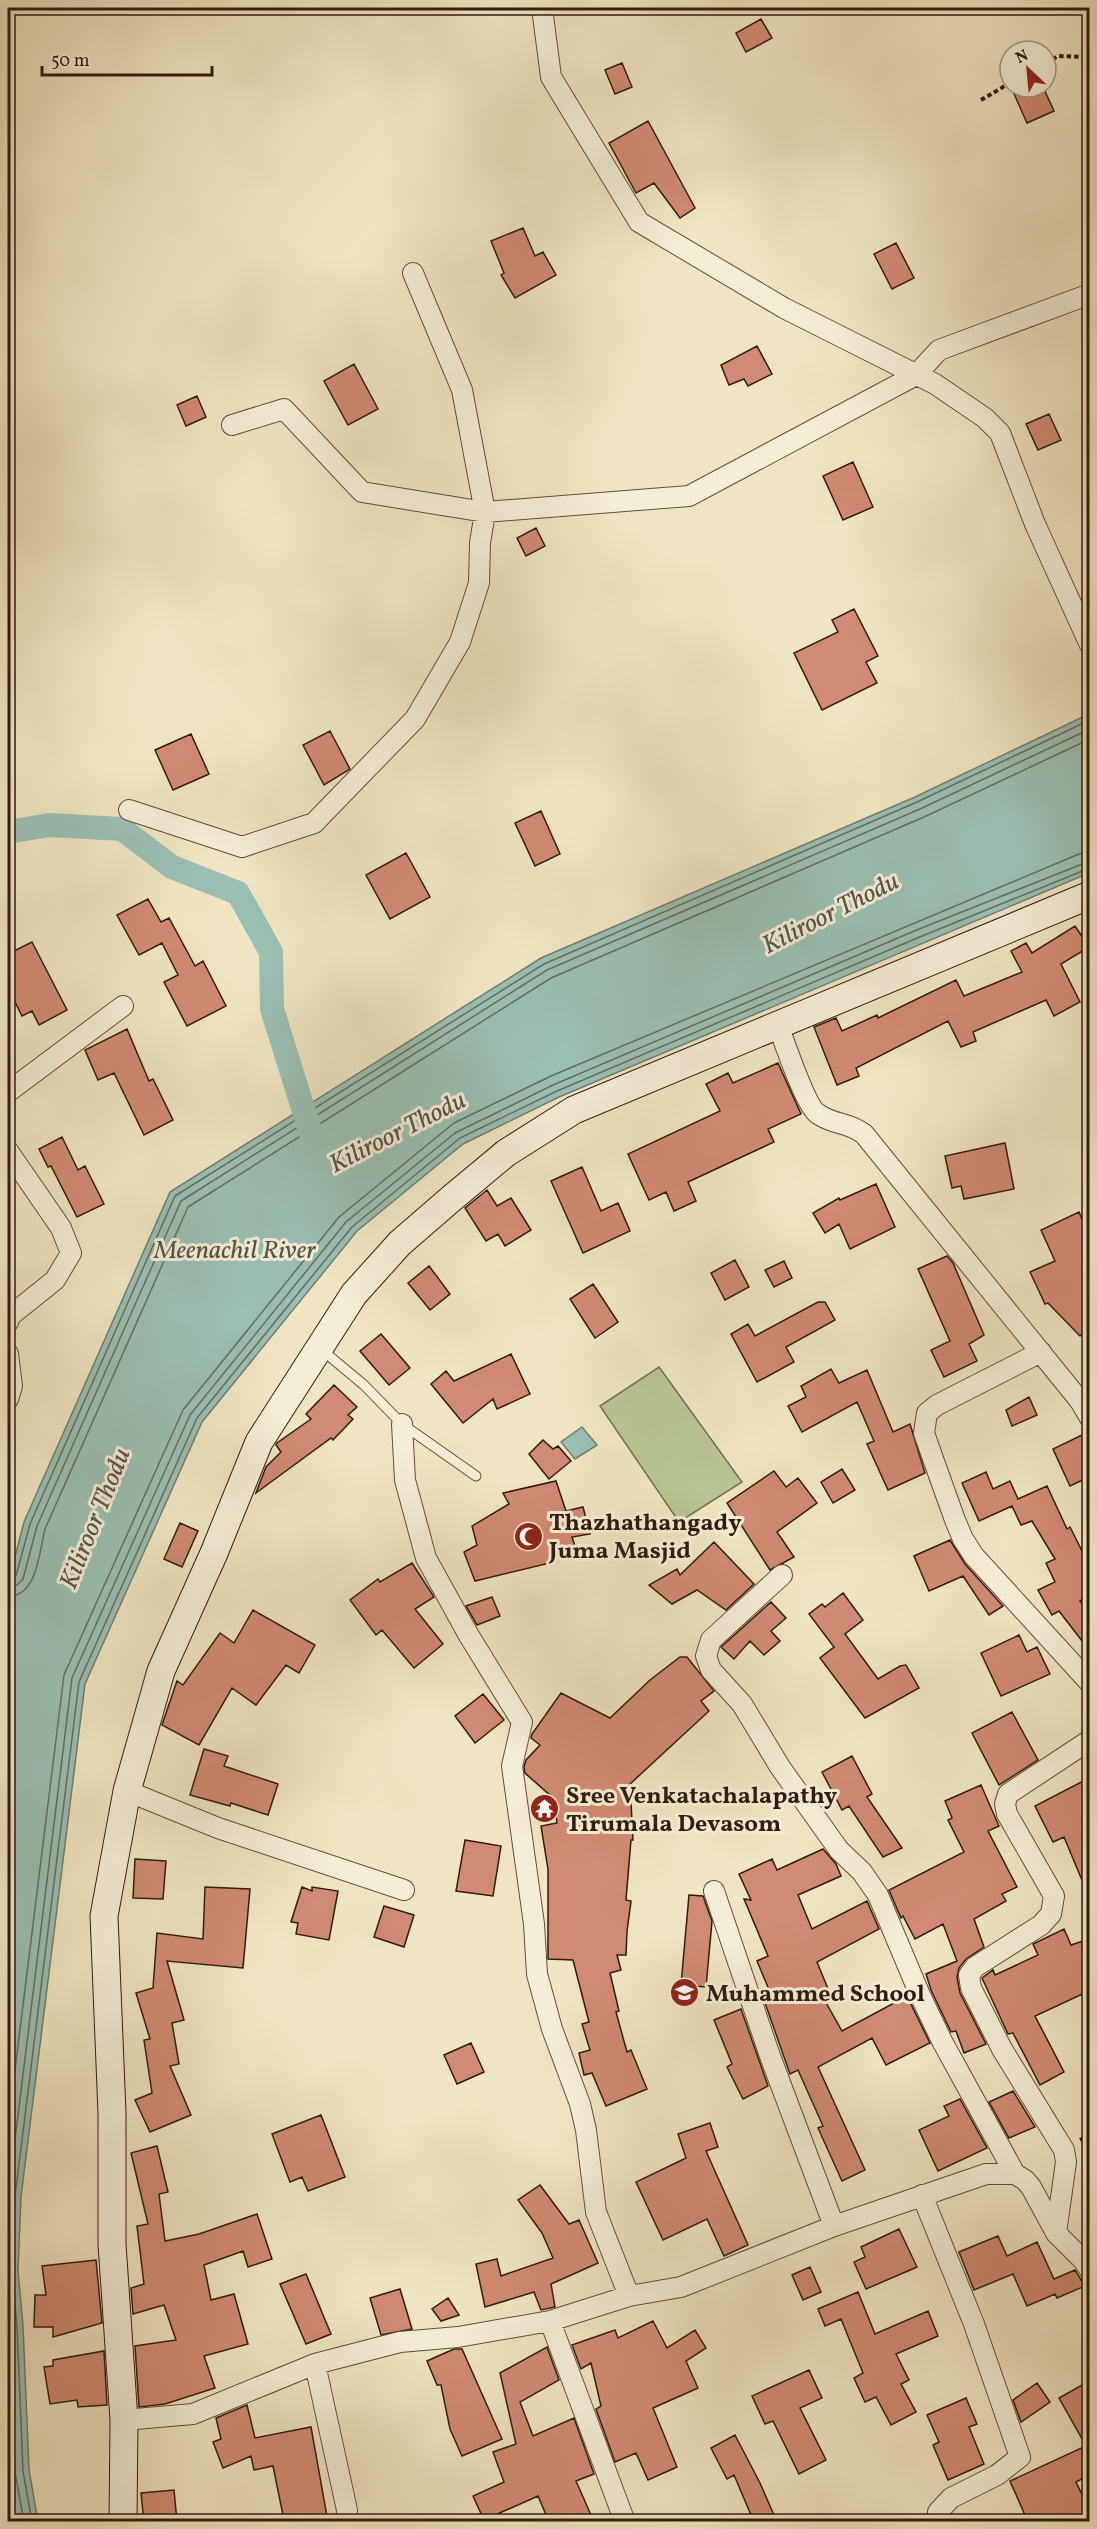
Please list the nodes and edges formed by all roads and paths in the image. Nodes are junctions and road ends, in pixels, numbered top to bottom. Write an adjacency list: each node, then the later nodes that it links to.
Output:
1 (542, 8): 8 (street)
2 (1058, 56): 3 (path)
3 (1089, 57)
4 (998, 90): 5 (path)
5 (981, 100)
6 (413, 273): 10 (street)
7 (1089, 294): 8 (street)
8 (916, 375): 10 (street); 11 (street)
9 (232, 424): 10 (street)
10 (485, 512): 12 (street)
11 (1089, 645)
12 (129, 810)
13 (1089, 895): 15 (main road)
14 (123, 1006): 16 (street)
15 (778, 1025): 19 (main road); 20 (street)
16 (8, 1092)
17 (8, 1151): 18 (street)
18 (8, 1322)
19 (320, 1349): 24 (lane); 29 (main road)
20 (1041, 1352): 23 (street); 27 (street)
21 (8, 1354): 22 (street)
22 (8, 1400)
23 (1089, 1418)
24 (402, 1424): 25 (lane); 37 (street)
25 (476, 1476)
26 (782, 1575): 32 (street)
27 (1089, 1683)
28 (1089, 1740): 35 (street)
29 (127, 1791): 30 (street); 40 (main road)
30 (404, 1890)
31 (714, 1892): 34 (street)
32 (1015, 2174): 33 (street); 35 (street)
33 (922, 2195): 34 (street); 44 (street)
34 (834, 2226): 37 (street)
35 (1056, 2233): 36 (street)
36 (1089, 2270)
37 (629, 2296): 38 (street)
38 (550, 2321): 39 (street); 43 (street)
39 (315, 2364): 40 (street); 42 (street)
40 (124, 2420): 41 (main road)
41 (123, 2522)
42 (346, 2522)
43 (625, 2522)
44 (941, 2522)

